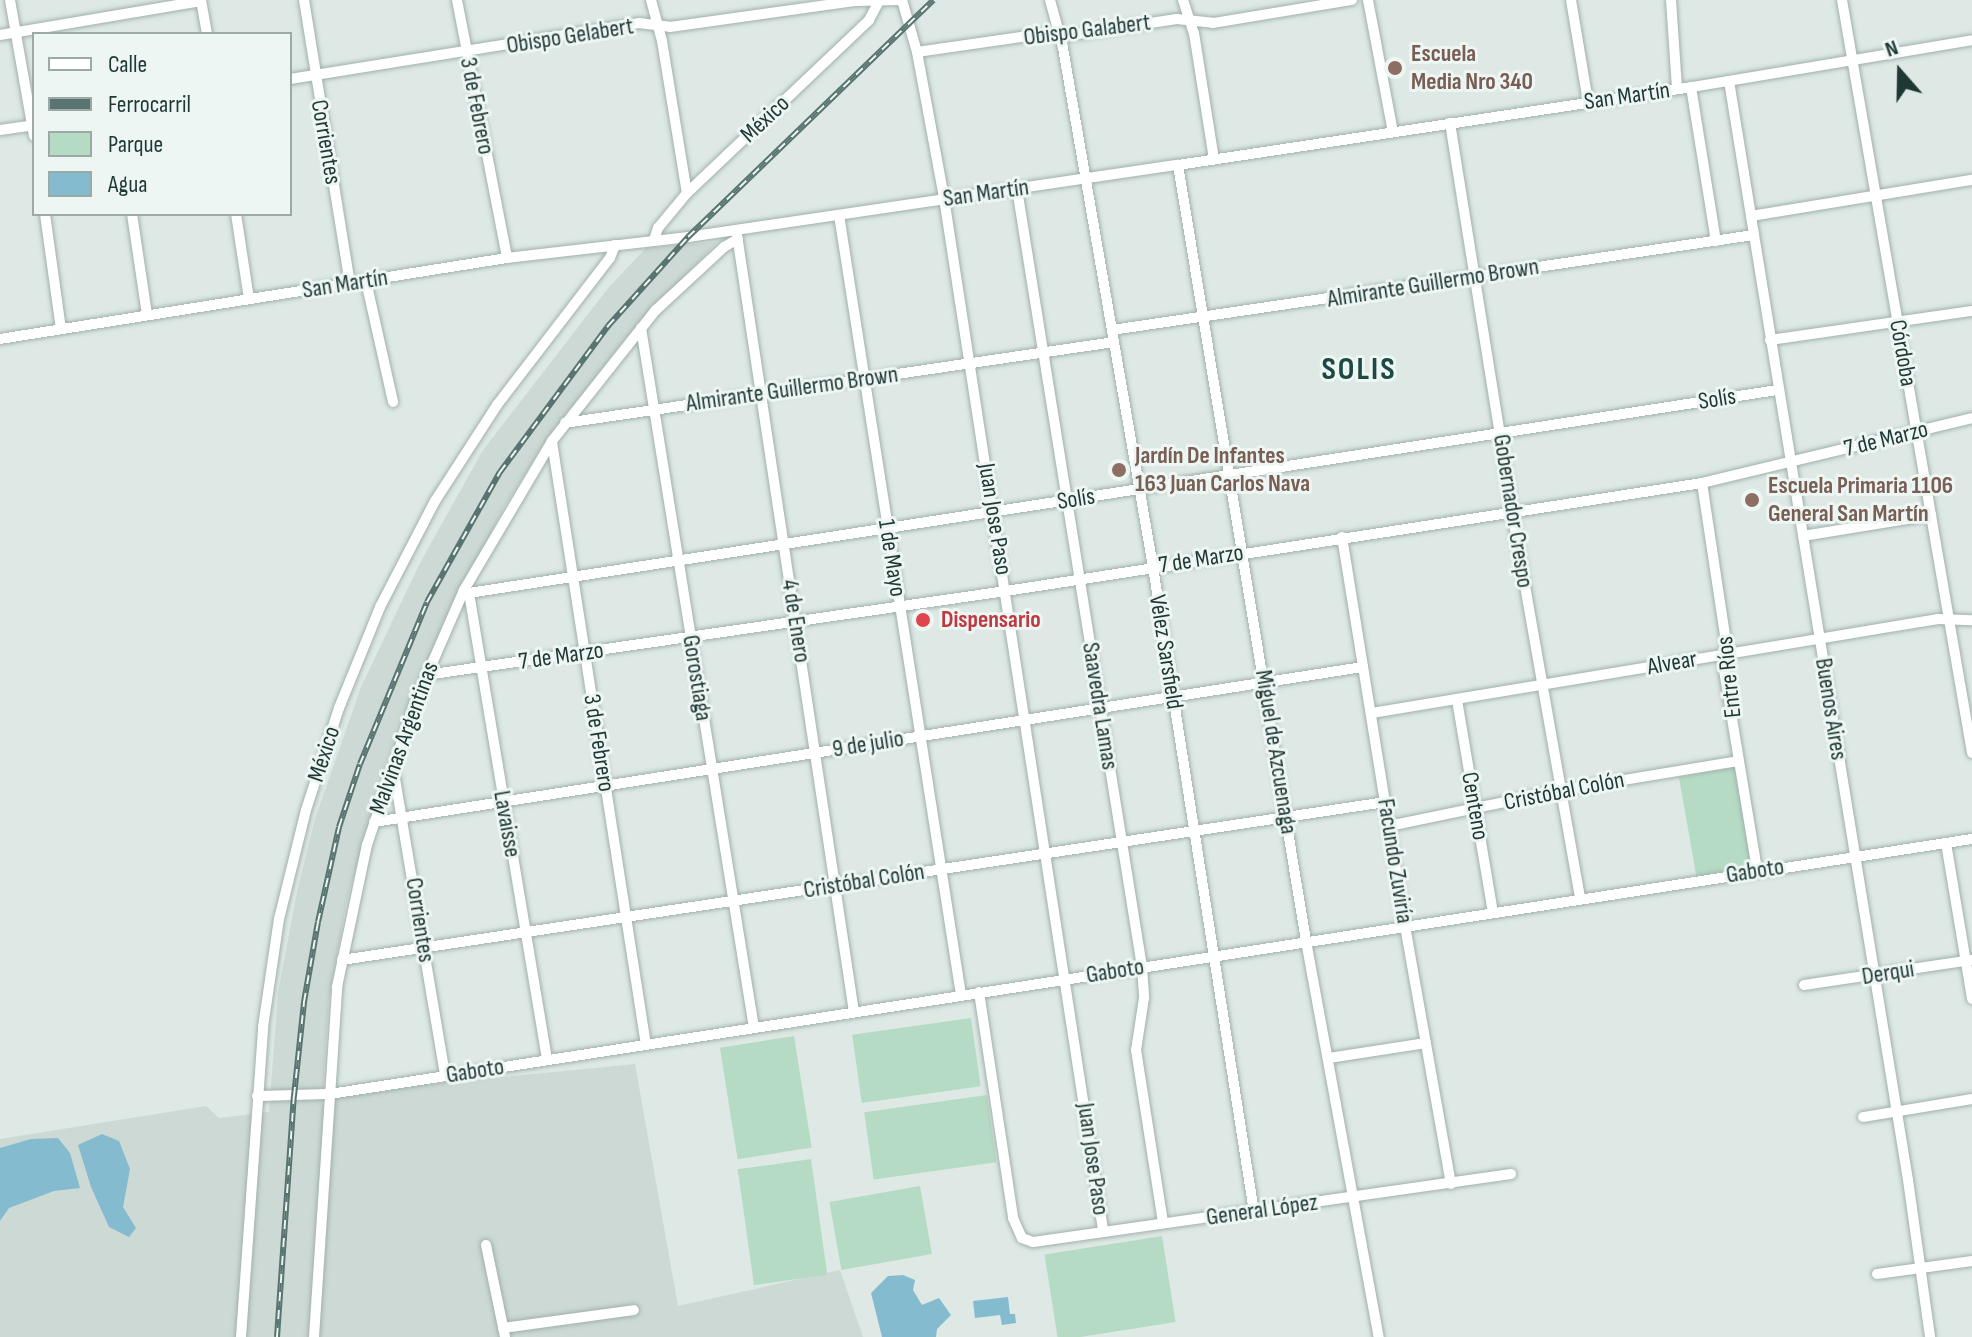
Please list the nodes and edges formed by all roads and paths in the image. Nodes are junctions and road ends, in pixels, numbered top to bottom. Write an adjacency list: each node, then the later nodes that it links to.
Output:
1 (10, 0): 17 (street)
2 (201, 0): 17 (street); 18 (street)
3 (304, 0): 25 (street, Corrientes)
4 (457, 0): 23 (street, 3 de Febrero)
5 (651, 0): 16 (street)
6 (900, 0): 14 (street, Obispo Gelabert); 22 (street, Juan Jose Paso)
7 (1050, 0): 20 (street, Vélez Sarsfield)
8 (1183, 0): 15 (street)
9 (1352, 0): 15 (street, Obispo Galabert)
10 (1368, 0): 35 (street)
11 (1571, 0): 30 (street)
12 (1671, 0): 29 (street)
13 (1842, 0): 24 (street, Córdoba)
14 (879, 1): 16 (street, Obispo Gelabert); 41 (street, México)
15 (1190, 21): 20 (street, Obispo Galabert); 36 (street)
16 (657, 25): 23 (street, Obispo Gelabert); 41 (street)
17 (15, 32): 19 (street); 32 (street)
18 (207, 32)
19 (0, 35)
20 (1059, 35): 22 (street, Obispo Galabert); 38 (street, Vélez Sarsfield)
21 (1972, 40): 24 (street, San Martín)
22 (917, 52): 43 (street, Juan Jose Paso)
23 (467, 53): 25 (street, Obispo Gelabert); 54 (street, 3 de Febrero)
24 (1852, 60): 27 (street, San Martín); 42 (street, Córdoba)
25 (315, 75): 26 (street, Obispo Gelabert); 57 (street, Corrientes)
26 (292, 79)
27 (1729, 81): 28 (street, San Martín); 48 (street, Buenos Aires)
28 (1691, 87): 29 (street, San Martín); 52 (street)
29 (1677, 89): 30 (street, San Martín)
30 (1588, 102): 31 (street, San Martín)
31 (1450, 123): 35 (street, San Martín); 55 (street, Gobernador Crespo)
32 (32, 124)
33 (32, 129): 34 (street)
34 (0, 130)
35 (1393, 132): 36 (street, San Martín)
36 (1214, 159): 37 (street, San Martín)
37 (1178, 165): 38 (street, San Martín); 61 (street, Miguel de Azcuenaga)
38 (1086, 177): 40 (street, San Martín); 65 (street, Vélez Sarsfield)
39 (1972, 180): 42 (street)
40 (1017, 189): 43 (street, San Martín); 68 (street, Saavedra Lamas)
41 (687, 193): 51 (street, México)
42 (1876, 196): 48 (street); 62 (street, Córdoba)
43 (944, 198): 44 (street, San Martín); 69 (street, Juan Jose Paso)
44 (839, 215): 49 (street, San Martín); 70 (street, 1 de Mayo)
45 (45, 216): 64 (street)
46 (132, 216): 60 (street)
47 (236, 216): 58 (street)
48 (1751, 216): 50 (street, Buenos Aires)
49 (737, 234): 51 (street, San Martín); 63 (street, Malvinas Argentinas); 72 (street, 4 de Enero)
50 (1754, 235): 52 (street, Almirante Guillermo Brown); 67 (street, Buenos Aires)
51 (654, 240): 53 (street, San Martín)
52 (1716, 241): 55 (street, Almirante Guillermo Brown)
53 (615, 245): 54 (street, San Martín); 167 (street, México)
54 (507, 258): 56 (street, San Martín)
55 (1475, 277): 61 (street, Almirante Guillermo Brown); 78 (street, Gobernador Crespo)
56 (366, 281): 57 (street, San Martín); 73 (street)
57 (350, 283): 58 (street, San Martín)
58 (249, 299): 60 (street, San Martín)
59 (1972, 311): 62 (street)
60 (147, 314): 64 (street, San Martín)
61 (1203, 318): 65 (street, Almirante Guillermo Brown); 81 (street, Miguel de Azcuenaga)
62 (1897, 322): 67 (street); 77 (street, Córdoba)
63 (641, 328): 74 (street, Gorostiaga); 76 (street, Malvinas Argentinas)
64 (61, 329): 66 (street, San Martín)
65 (1113, 336): 68 (street, Almirante Guillermo Brown); 83 (street, Vélez Sarsfield)
66 (0, 339)
67 (1770, 340): 71 (street, Buenos Aires)
68 (1044, 352): 69 (street, Almirante Guillermo Brown); 84 (street, Saavedra Lamas)
69 (970, 363): 70 (street, Almirante Guillermo Brown); 85 (street, Juan Jose Paso)
70 (865, 379): 72 (street, Almirante Guillermo Brown); 88 (street, 1 de Mayo)
71 (1778, 390): 78 (street, Solís); 80 (street, Buenos Aires)
72 (761, 394): 74 (street, Almirante Guillermo Brown); 91 (street, 4 de Enero)
73 (393, 402)
74 (654, 410): 76 (street, Almirante Guillermo Brown); 93 (street, Gorostiaga)
75 (1972, 418): 77 (street, 7 de Marzo)
76 (565, 423): 79 (street, Malvinas Argentinas)
77 (1916, 431): 80 (street, 7 de Marzo); 87 (street, Córdoba)
78 (1500, 433): 81 (street, Solís); 86 (street, Gobernador Crespo)
79 (552, 441): 95 (street, 3 de Febrero); 98 (street, Malvinas Argentinas)
80 (1790, 462): 82 (street, 7 de Marzo); 89 (street, Buenos Aires)
81 (1229, 475): 83 (street, Solís); 92 (street, Miguel de Azcuenaga)
82 (1702, 483): 86 (street, 7 de Marzo); 106 (street, Entre Ríos)
83 (1139, 489): 84 (street, Solís); 94 (street, Vélez Sarsfield)
84 (1067, 500): 85 (street, Solís); 96 (street, Saavedra Lamas)
85 (994, 512): 88 (street, Solís); 97 (street, Juan Jose Paso)
86 (1512, 512): 90 (street, 7 de Marzo); 111 (street, Gobernador Crespo)
87 (1931, 515): 89 (street); 100 (street, Córdoba)
88 (888, 528): 91 (street, Solís); 99 (street, 1 de Mayo)
89 (1803, 536): 104 (street, Buenos Aires)
90 (1342, 537): 92 (street, 7 de Marzo); 108 (street, Facundo Zuviría)
91 (784, 545): 93 (street, Solís); 102 (street, 4 de Enero)
92 (1243, 552): 94 (street, 7 de Marzo); 110 (street, Miguel de Azcuenaga)
93 (679, 561): 95 (street, Solís); 103 (street, Gorostiaga)
94 (1153, 567): 96 (street, 7 de Marzo); 112 (street, Vélez Sarsfield)
95 (574, 577): 98 (street, Solís); 105 (street, 3 de Febrero)
96 (1080, 578): 97 (street, 7 de Marzo); 114 (street, Saavedra Lamas)
97 (1006, 591): 99 (street, 7 de Marzo); 116 (street, Juan Jose Paso)
98 (467, 592): 107 (street, Lavaisse); 109 (street, Malvinas Argentinas)
99 (900, 606): 102 (street, 7 de Marzo); 117 (street, 1 de Mayo)
100 (1949, 619): 101 (street, Alvear); 104 (street, Alvear); 119 (street, Córdoba)
101 (1972, 620)
102 (796, 621): 103 (street, 7 de Marzo); 118 (street, 4 de Enero)
103 (691, 637): 105 (street, 7 de Marzo); 122 (street, Gorostiaga)
104 (1821, 639): 106 (street, Alvear); 137 (street, Buenos Aires)
105 (585, 652): 107 (street, 7 de Marzo); 123 (street, 3 de Febrero)
106 (1724, 654): 111 (street, Alvear); 120 (street, Entre Ríos)
107 (480, 667): 109 (street, 7 de Marzo); 125 (street, Lavaisse)
108 (1363, 667): 110 (street, 9 de julio); 115 (street, Facundo Zuviría)
109 (426, 675): 121 (street, Malvinas Argentinas)
110 (1264, 683): 112 (street, 9 de julio); 129 (street, Miguel de Azcuenaga)
111 (1544, 687): 113 (street, Alvear); 124 (street, Gobernador Crespo)
112 (1173, 697): 114 (street, 9 de julio); 132 (street, Vélez Sarsfield)
113 (1457, 700): 115 (street, Alvear); 127 (street, Centeno)
114 (1100, 708): 116 (street, 9 de julio); 134 (street, Saavedra Lamas)
115 (1372, 713): 126 (street, Facundo Zuviría)
116 (1025, 720): 117 (street, 9 de julio); 136 (street, Juan Jose Paso)
117 (919, 736): 118 (street, 9 de julio); 138 (street, 1 de Mayo)
118 (816, 753): 122 (street, 9 de julio); 140 (street, 4 de Enero)
119 (1972, 753)
120 (1739, 761): 124 (street, Cristóbal Colón); 139 (street, Entre Ríos)
121 (393, 765): 128 (street, Corrientes); 130 (street, Malvinas Argentinas)
122 (712, 769): 123 (street, 9 de julio); 142 (street, Gorostiaga)
123 (606, 786): 125 (street, 9 de julio); 144 (street, 3 de Febrero)
124 (1563, 790): 127 (street, Cristóbal Colón); 141 (street, Gobernador Crespo)
125 (503, 802): 128 (street, 9 de julio); 146 (street, Lavaisse)
126 (1385, 802): 129 (street, Cristóbal Colón); 131 (street, Facundo Zuviría)
127 (1475, 808): 131 (street, Cristóbal Colón); 143 (street, Centeno)
128 (403, 817): 130 (street, 9 de julio); 148 (street, Corrientes)
129 (1286, 817): 132 (street, Cristóbal Colón); 147 (street, Miguel de Azcuenaga)
130 (374, 822): 150 (street, Malvinas Argentinas)
131 (1389, 826): 145 (street, Facundo Zuviría)
132 (1194, 831): 134 (street, Cristóbal Colón); 149 (street, Vélez Sarsfield)
133 (1972, 839): 135 (street, Gaboto)
134 (1123, 841): 136 (street, Cristóbal Colón); 152 (street, Saavedra Lamas)
135 (1946, 843): 137 (street, Gaboto); 151 (street)
136 (1047, 853): 138 (street, Cristóbal Colón); 154 (street, Juan Jose Paso)
137 (1854, 855): 139 (street, Gaboto); 153 (street, Buenos Aires)
138 (941, 869): 140 (street, Cristóbal Colón); 157 (street, 1 de Mayo)
139 (1757, 870): 141 (street, Gaboto)
140 (835, 885): 142 (street, Cristóbal Colón); 159 (street, 4 de Enero)
141 (1580, 898): 143 (street, Gaboto)
142 (733, 900): 144 (street, Cristóbal Colón); 160 (street, Gorostiaga)
143 (1493, 912): 145 (street, Gaboto)
144 (626, 917): 146 (street, Cristóbal Colón); 162 (street, 3 de Febrero)
145 (1405, 926): 147 (street, Gaboto); 161 (street, Facundo Zuviría)
146 (525, 932): 148 (street, Cristóbal Colón); 164 (street, Lavaisse)
147 (1306, 941): 149 (street, Gaboto); 163 (street, Miguel de Azcuenaga)
148 (424, 947): 150 (street, Cristóbal Colón); 165 (street, Corrientes)
149 (1215, 955): 152 (street, Gaboto); 174 (street, Vélez Sarsfield)
150 (342, 960): 166 (street, Malvinas Argentinas)
151 (1968, 960): 153 (street, Derqui); 158 (street)
152 (1142, 967): 154 (street, Gaboto); 175 (street, Saavedra Lamas)
153 (1874, 976): 155 (street, Derqui); 169 (street, Buenos Aires)
154 (1066, 979): 156 (street, Gaboto); 176 (street, Juan Jose Paso)
155 (1804, 985)
156 (979, 992): 157 (street, Gaboto); 176 (street, General López)
157 (961, 995): 159 (street, Gaboto)
158 (1972, 999)
159 (854, 1012): 160 (street, Gaboto)
160 (754, 1028): 162 (street, Gaboto)
161 (1426, 1043): 163 (street); 172 (street, Facundo Zuviría)
162 (646, 1045): 164 (street, Gaboto)
163 (1329, 1058): 173 (street, Miguel de Azcuenaga)
164 (547, 1060): 165 (street, Gaboto)
165 (445, 1076): 166 (street, Gaboto)
166 (330, 1094): 167 (street, Gaboto); 184 (street, Malvinas Argentinas)
167 (257, 1096): 183 (street, México)
168 (1972, 1099): 169 (street)
169 (1897, 1111): 170 (street); 179 (street, Buenos Aires)
170 (1863, 1117)
171 (1511, 1174): 172 (street, General López)
172 (1451, 1184): 173 (street, General López)
173 (1356, 1197): 174 (street, General López); 185 (street, Miguel de Azcuenaga)
174 (1254, 1212): 175 (street, General López)
175 (1163, 1223): 176 (street, General López)
176 (1103, 1230)
177 (486, 1245): 182 (street)
178 (1972, 1261): 179 (street)
179 (1921, 1268): 180 (street); 186 (street, Buenos Aires)
180 (1877, 1274)
181 (634, 1310): 182 (street)
182 (504, 1333)
183 (241, 1337)
184 (314, 1337)
185 (1379, 1337)
186 (1930, 1337)

